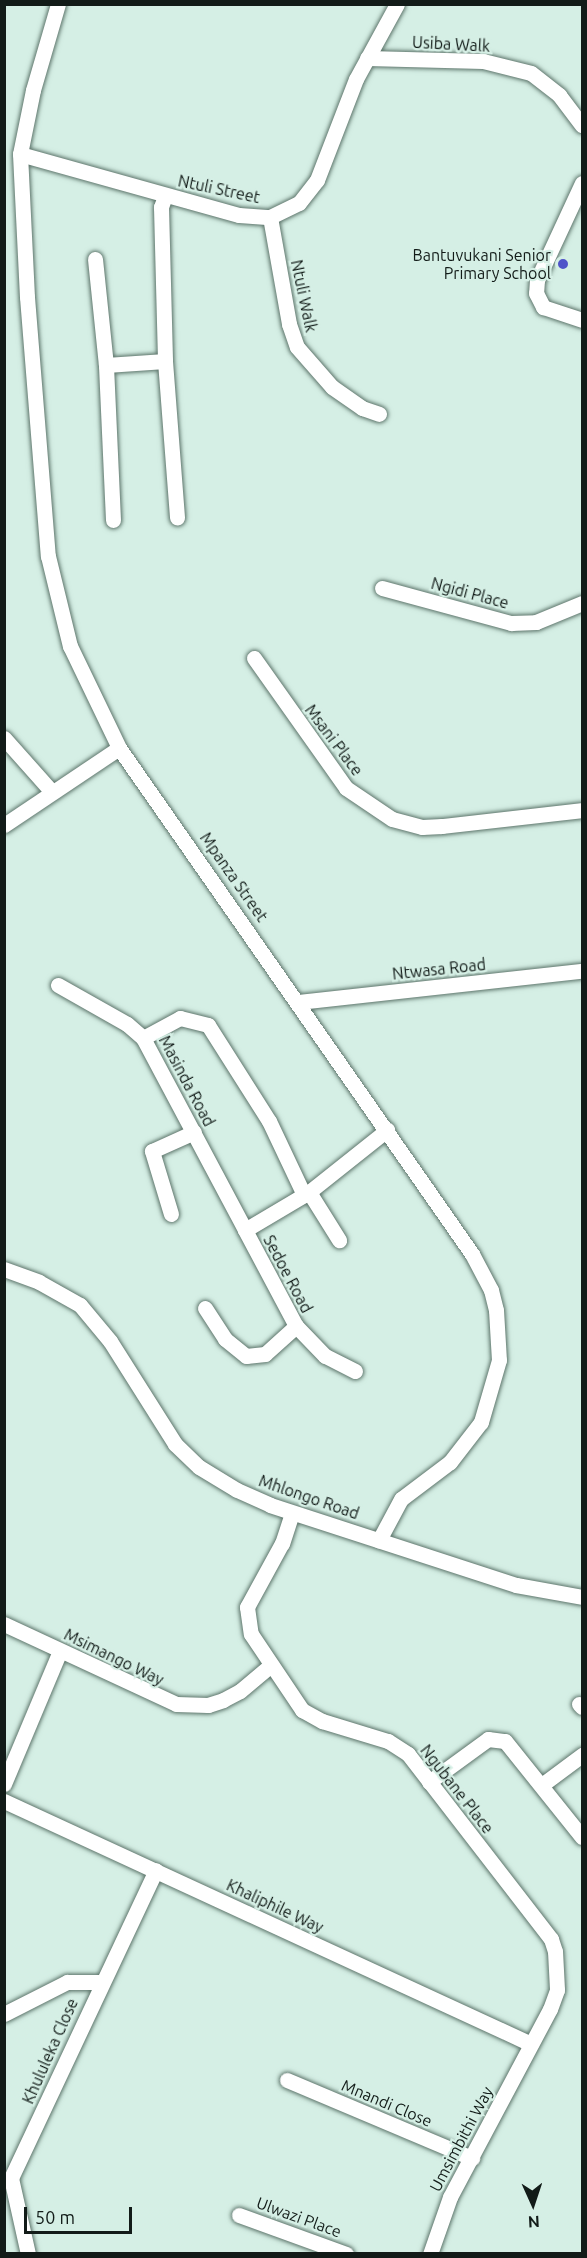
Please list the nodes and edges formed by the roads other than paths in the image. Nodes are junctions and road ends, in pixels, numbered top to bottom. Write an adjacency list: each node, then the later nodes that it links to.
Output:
1 (58, 4): 5 (street, Mpanza Street)
2 (397, 4): 3 (street, Ntuli Street)
3 (367, 58): 4 (street, Usiba Walk); 8 (street, Ntuli Street)
4 (582, 125)
5 (20, 154): 7 (street, Ntuli Street); 20 (street, Mpanza Street)
6 (582, 183): 10 (street)
7 (165, 196): 8 (street, Ntuli Street); 11 (street)
8 (270, 218): 13 (street, Ntuli Walk)
9 (96, 259): 12 (street)
10 (582, 320)
11 (165, 361): 12 (street); 14 (street)
12 (106, 365): 15 (street)
13 (379, 414)
14 (177, 518)
15 (113, 520)
16 (382, 588): 17 (street, Ngidi Place)
17 (582, 603)
18 (254, 658): 22 (street, Msani Place)
19 (4, 738): 21 (street)
20 (119, 748): 21 (street); 26 (street, Mpanza Street)
21 (52, 792): 23 (street)
22 (582, 810)
23 (4, 825)
24 (582, 971): 26 (street, Ntwasa Road)
25 (58, 985): 27 (street, Masinda Road)
26 (299, 1002): 28 (street, Mpanza Street)
27 (143, 1038): 29 (street, Masinda Road); 30 (street)
28 (387, 1130): 30 (street, Sedoe Road); 39 (street, Mpanza Street)
29 (194, 1132): 31 (street); 32 (street, Masinda Road)
30 (306, 1194): 32 (street, Sedoe Road); 33 (street)
31 (171, 1214)
32 (245, 1230): 36 (street, Sedoe Road)
33 (339, 1240)
34 (4, 1269): 38 (street, Mhlongo Road)
35 (205, 1308): 36 (street)
36 (296, 1326): 37 (street, Sedoe Road)
37 (355, 1371)
38 (292, 1513): 39 (street, Mhlongo Road); 43 (street, Ngubane Place)
39 (379, 1540): 40 (street, Mhlongo Road)
40 (582, 1597)
41 (4, 1624): 42 (street, Msimango Way)
42 (60, 1651): 43 (street, Msimango Way); 47 (street)
43 (271, 1665): 45 (street, Ngubane Place)
44 (582, 1755): 46 (street)
45 (429, 1782): 46 (street); 53 (street, Ngubane Place)
46 (543, 1784): 49 (street)
47 (4, 1785)
48 (4, 1801): 50 (street, Khaliphile Way)
49 (582, 1837)
50 (156, 1870): 51 (street, Khululeka Close); 53 (street, Khaliphile Way)
51 (100, 1982): 52 (street); 57 (street, Khululeka Close)
52 (4, 2014)
53 (531, 2044): 55 (street, Umsimbithi Way)
54 (287, 2080): 55 (street, Mnandi Close)
55 (472, 2158): 59 (street, Umsimbithi Way)
56 (239, 2214): 58 (street, Ulwazi Place)
57 (28, 2253)
58 (346, 2253)
59 (430, 2253)

